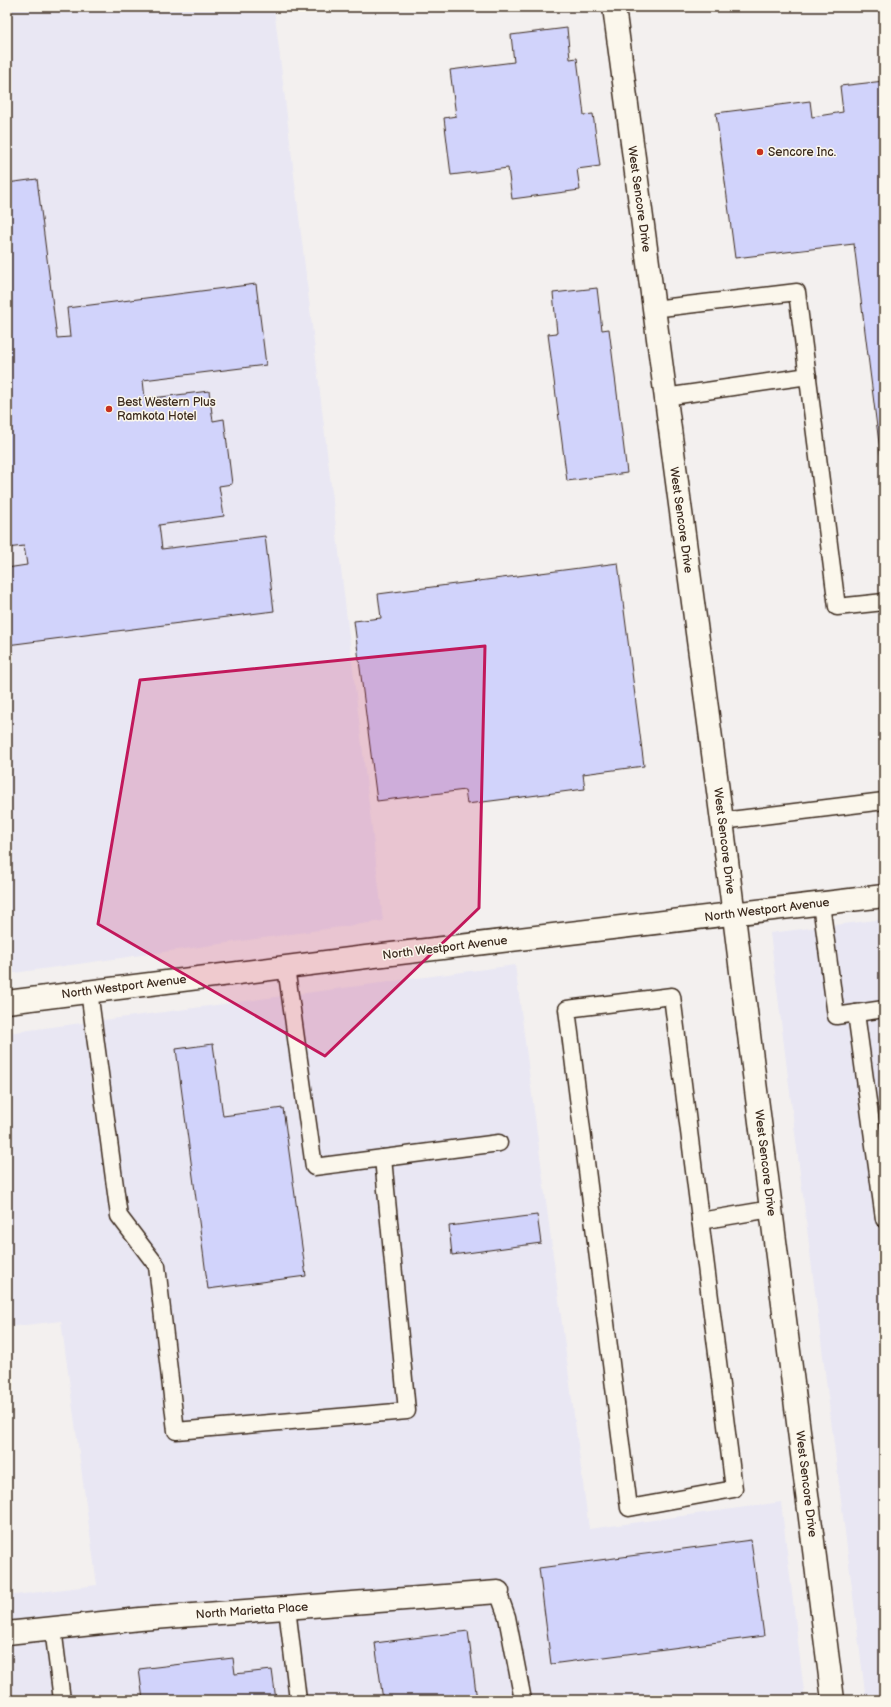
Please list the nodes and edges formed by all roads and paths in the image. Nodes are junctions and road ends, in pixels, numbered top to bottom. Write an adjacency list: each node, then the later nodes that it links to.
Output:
1 (614, 7): 2 (street, West Sencore Drive)
2 (653, 309): 3 (lane); 4 (street, West Sencore Drive)
3 (808, 376): 4 (lane); 5 (lane)
4 (665, 397): 7 (street, West Sencore Drive)
5 (884, 602)
6 (884, 801): 7 (lane)
7 (722, 821): 10 (street, West Sencore Drive)
8 (884, 896): 9 (street, North Westport Avenue)
9 (821, 904): 10 (street, North Westport Avenue); 15 (lane)
10 (733, 915): 11 (street, North Westport Avenue); 18 (street, West Sencore Drive)
11 (286, 967): 12 (street, North Westport Avenue); 17 (lane)
12 (89, 991): 13 (street, North Westport Avenue); 17 (lane)
13 (7, 1002)
14 (884, 1009): 15 (lane)
15 (856, 1013): 19 (lane)
16 (499, 1143): 17 (lane)
17 (383, 1158)
18 (771, 1209): 20 (lane); 28 (street, West Sencore Drive)
19 (884, 1219)
20 (700, 1221): 20 (lane)
21 (498, 1592): 22 (street, North Marietta Place); 27 (lane)
22 (287, 1608): 23 (street, North Marietta Place); 26 (lane)
23 (53, 1628): 24 (street, North Marietta Place); 25 (lane)
24 (7, 1633)
25 (62, 1700)
26 (298, 1700)
27 (523, 1700)
28 (833, 1700)

